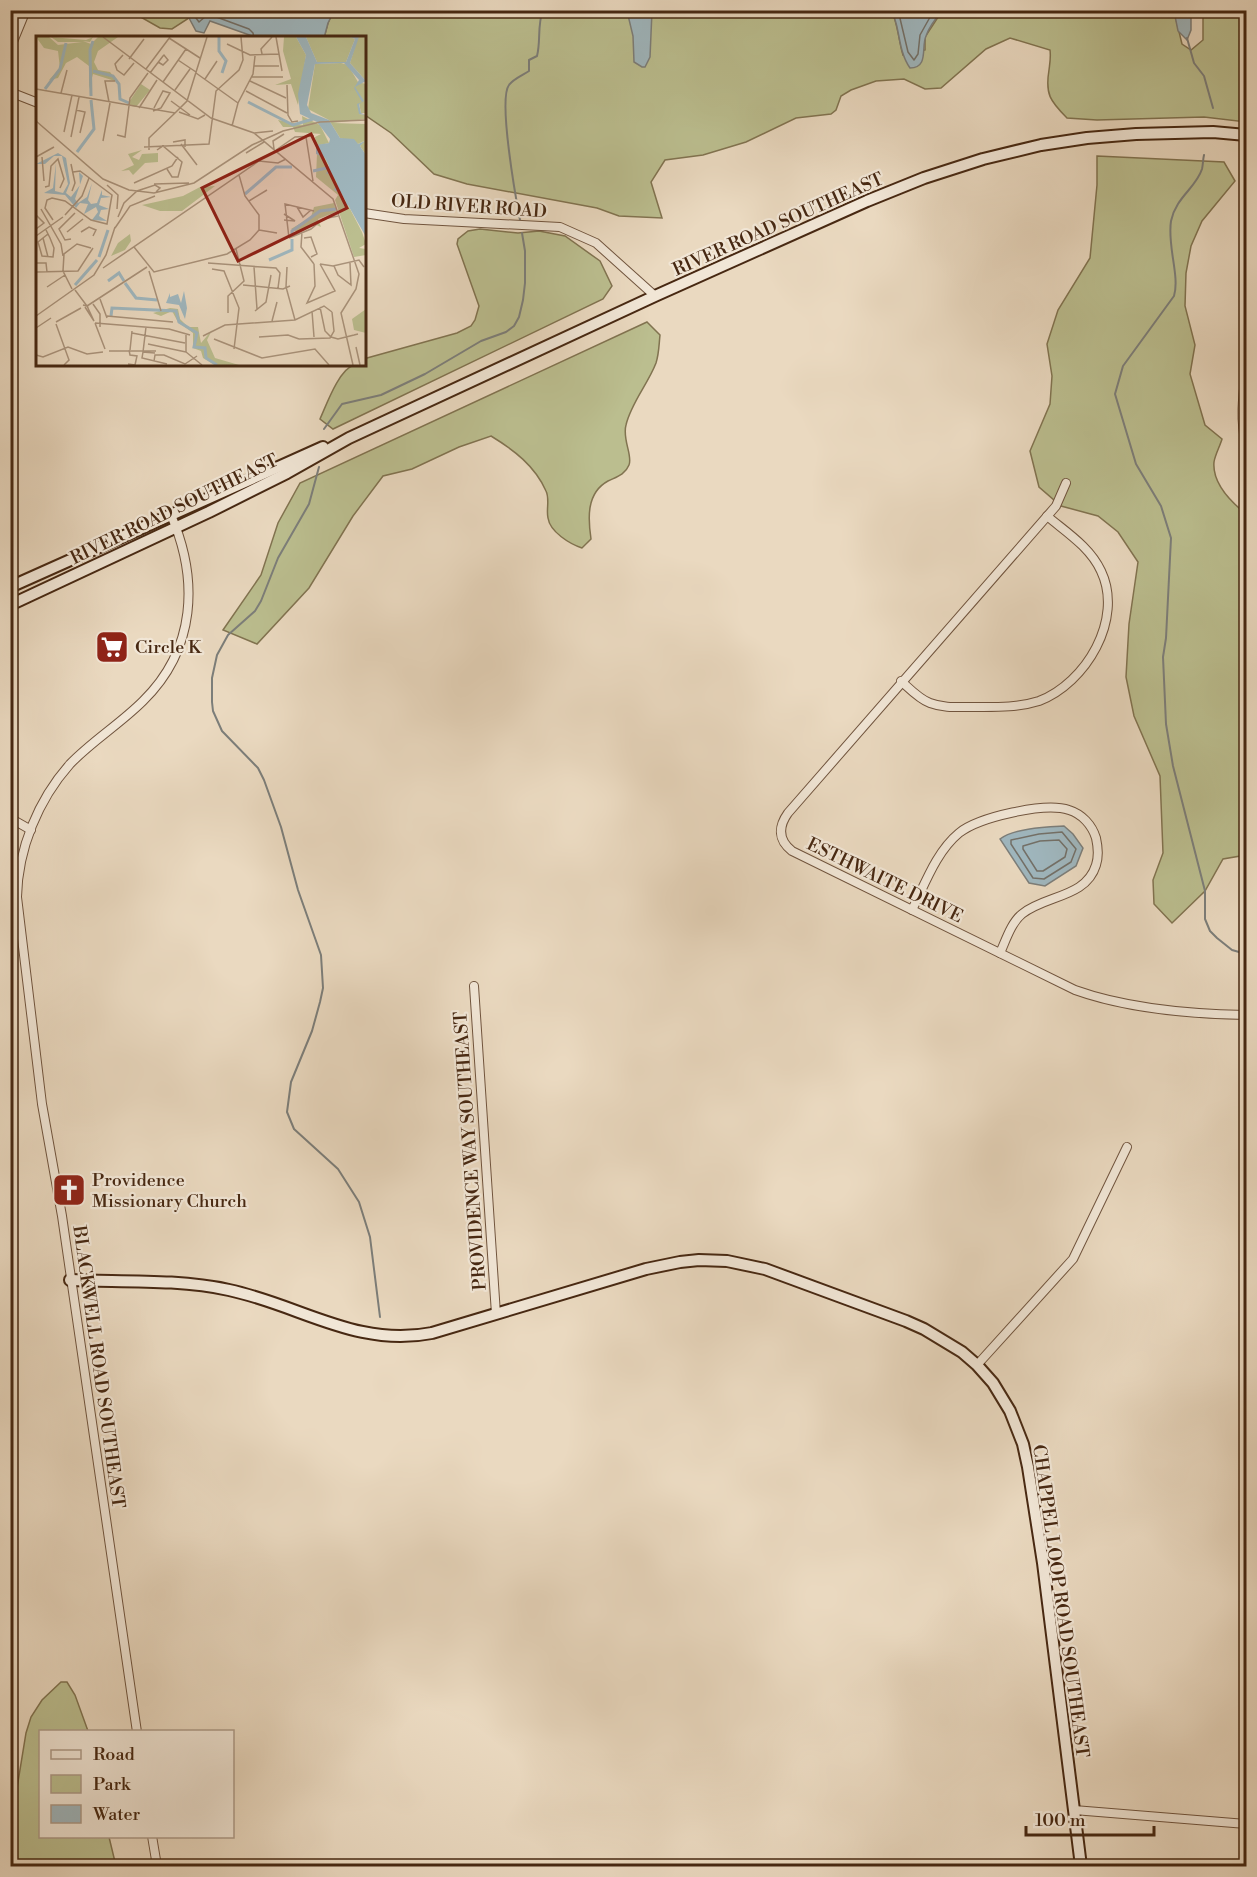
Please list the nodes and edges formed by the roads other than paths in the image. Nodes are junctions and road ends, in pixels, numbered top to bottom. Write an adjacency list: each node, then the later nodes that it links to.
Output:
1 (26, 10): 2 (street)
2 (10, 49)
3 (10, 92): 4 (street)
4 (36, 102)
5 (1246, 135): 7 (main road, RIVER ROAD SOUTHEAST)
6 (366, 213): 7 (street, OLD RIVER ROAD)
7 (655, 297): 10 (main road, RIVER ROAD SOUTHEAST)
8 (1246, 370): 9 (street)
9 (1245, 393): 11 (street)
10 (349, 438): 13 (main road, RIVER ROAD SOUTHEAST); 15 (main road, RIVER ROAD SOUTHEAST)
11 (1246, 445)
12 (1066, 483): 14 (street, ESTHWAITE DRIVE)
13 (171, 515): 15 (street, BLACKWELL ROAD SOUTHEAST); 16 (main road, RIVER ROAD SOUTHEAST)
14 (1047, 516): 18 (street, ESTHWAITE DRIVE); 18 (street)
15 (176, 528): 17 (main road, RIVER ROAD SOUTHEAST); 20 (street, BLACKWELL ROAD SOUTHEAST)
16 (10, 587)
17 (10, 606)
18 (901, 681): 21 (street, ESTHWAITE DRIVE)
19 (10, 818): 20 (street)
20 (31, 830): 26 (street, BLACKWELL ROAD SOUTHEAST)
21 (912, 910): 22 (street, ESTHWAITE DRIVE); 22 (street)
22 (1000, 953): 24 (street, ESTHWAITE DRIVE)
23 (474, 986): 27 (street, PROVIDENCE WAY SOUTHEAST)
24 (1246, 1015)
25 (1127, 1147): 28 (street)
26 (70, 1280): 27 (main road, CHAPPEL LOOP ROAD SOUTHEAST); 29 (street, BLACKWELL ROAD SOUTHEAST)
27 (496, 1314): 28 (main road, CHAPPEL LOOP ROAD SOUTHEAST)
28 (977, 1365): 30 (main road, CHAPPEL LOOP ROAD SOUTHEAST)
29 (137, 1730)
30 (1074, 1810): 31 (street); 34 (main road, CHAPPEL LOOP ROAD SOUTHEAST)
31 (1246, 1824)
32 (152, 1838): 33 (street)
33 (157, 1866)
34 (1081, 1866)

